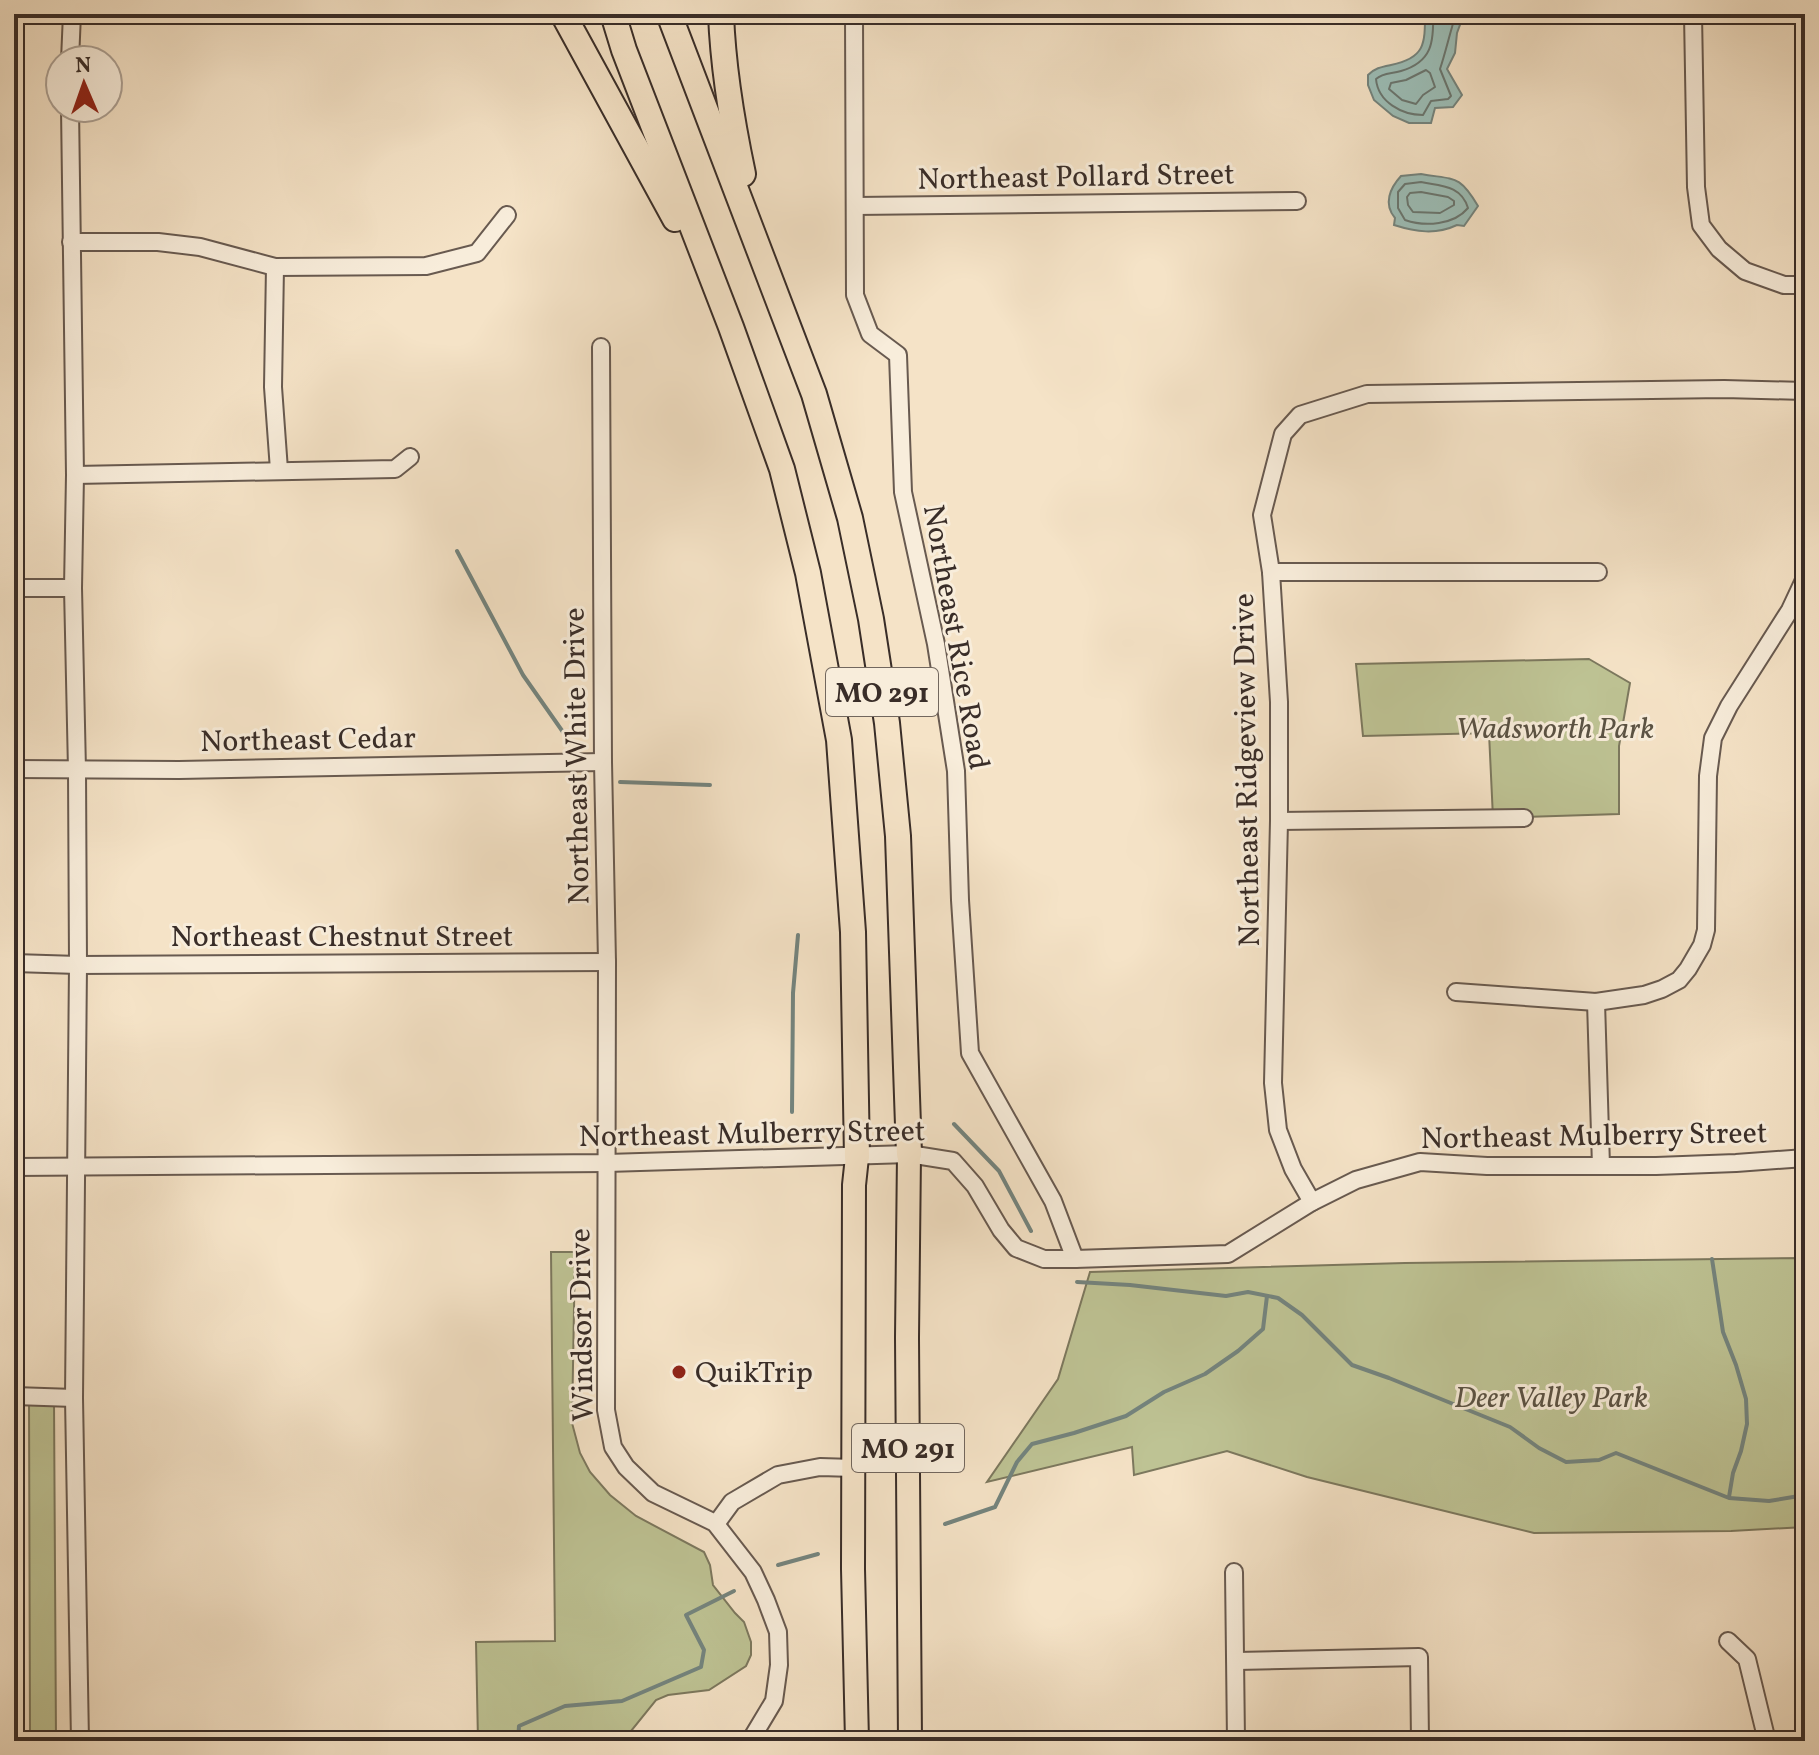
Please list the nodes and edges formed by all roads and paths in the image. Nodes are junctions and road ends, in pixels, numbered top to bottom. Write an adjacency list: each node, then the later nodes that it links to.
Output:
1 (72, 14): 8 (street)
2 (563, 14): 17 (highway)
3 (613, 14): 17 (highway, MO 291)
4 (669, 14): 14 (highway, MO 291)
5 (721, 14): 14 (highway)
6 (854, 14): 11 (street, Northeast Rice Road)
7 (1693, 14): 16 (street)
8 (71, 44)
9 (70, 124): 13 (street)
10 (1297, 201): 11 (street, Northeast Pollard Street)
11 (855, 206): 46 (street, Northeast Rice Road)
12 (507, 215): 15 (street)
13 (71, 242): 15 (street); 22 (street)
14 (759, 247): 38 (highway, MO 291)
15 (275, 267): 21 (street)
16 (1805, 285)
17 (731, 327): 39 (highway, MO 291)
18 (601, 347): 28 (street, Northeast White Drive)
19 (1805, 391): 23 (street, Northeast Ridgeview Drive)
20 (410, 457): 21 (street)
21 (279, 470): 22 (street)
22 (75, 475): 27 (street)
23 (1271, 572): 24 (street); 32 (street, Northeast Ridgeview Drive)
24 (1598, 572)
25 (1805, 578): 37 (street)
26 (14, 588): 27 (street)
27 (73, 588): 30 (street)
28 (603, 762): 30 (street, Northeast Cedar); 33 (street, Northeast White Drive)
29 (14, 769): 30 (street, Northeast Cedar)
30 (77, 770): 35 (street)
31 (1524, 818): 32 (street)
32 (1279, 821): 45 (street, Northeast Ridgeview Drive)
33 (607, 962): 35 (street, Northeast Chestnut Street); 41 (street, Northeast White Drive)
34 (14, 963): 35 (street, Northeast Chestnut Street)
35 (78, 965): 44 (street)
36 (1456, 992): 37 (street)
37 (1596, 1002): 42 (street)
38 (909, 1154): 39 (street, Northeast Mulberry Street); 46 (street, Northeast Mulberry Street); 57 (main road, MO 291)
39 (857, 1157): 41 (street, Northeast Mulberry Street); 49 (main road, MO 291)
40 (1805, 1158): 42 (street, Northeast Mulberry Street)
41 (607, 1163): 44 (street, Northeast Mulberry Street); 50 (street, Windsor Drive)
42 (1601, 1166): 45 (street, Northeast Mulberry Street)
43 (14, 1167): 44 (street, Northeast Mulberry Street)
44 (75, 1167): 48 (street)
45 (1312, 1202): 46 (street, Northeast Mulberry Street)
46 (1075, 1259)
47 (14, 1396): 48 (street)
48 (74, 1398): 54 (street)
49 (854, 1468): 50 (street); 56 (main road, MO 291)
50 (716, 1524): 55 (street, Windsor Drive)
51 (1234, 1572): 53 (street)
52 (1728, 1641): 60 (street)
53 (1237, 1661): 58 (street); 59 (street)
54 (80, 1741)
55 (750, 1741)
56 (857, 1741)
57 (910, 1741)
58 (1236, 1741)
59 (1420, 1741)
60 (1767, 1741)

